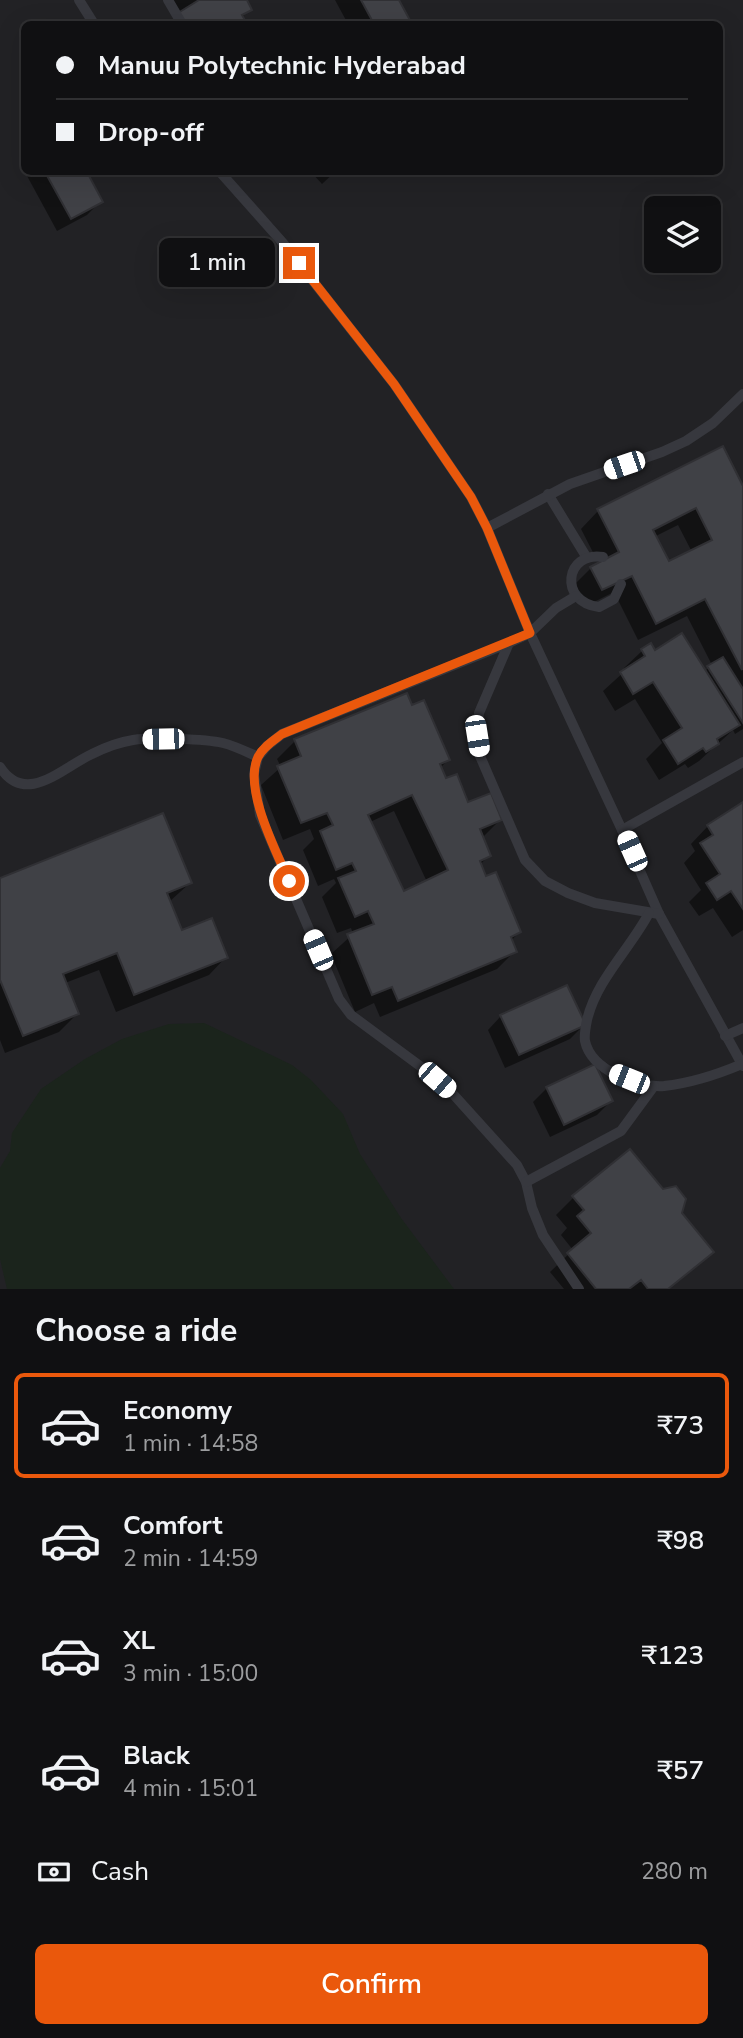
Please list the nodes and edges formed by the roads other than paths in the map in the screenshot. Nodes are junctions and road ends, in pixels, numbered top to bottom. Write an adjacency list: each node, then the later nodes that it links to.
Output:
1 (79, 0): 3 (lane)
2 (168, 0): 4 (lane)
3 (92, 21)
4 (180, 21)
5 (223, 175): 8 (lane)
6 (743, 394): 7 (lane)
7 (548, 494): 8 (lane); 10 (lane)
8 (487, 528): 13 (lane)
9 (603, 557): 10 (lane)
10 (587, 558): 12 (lane)
11 (621, 584): 12 (lane)
12 (576, 596): 13 (lane)
13 (530, 633): 14 (lane); 18 (lane)
14 (509, 643): 15 (lane); 19 (lane)
15 (258, 757): 17 (lane); 24 (lane)
16 (743, 762): 18 (lane)
17 (0, 767)
18 (622, 830): 19 (lane)
19 (654, 914): 21 (lane); 23 (lane)
20 (743, 1028): 21 (lane)
21 (725, 1036): 22 (lane)
22 (742, 1065): 23 (lane)
23 (654, 1086): 24 (lane)
24 (526, 1182): 25 (lane)
25 (579, 1289)

